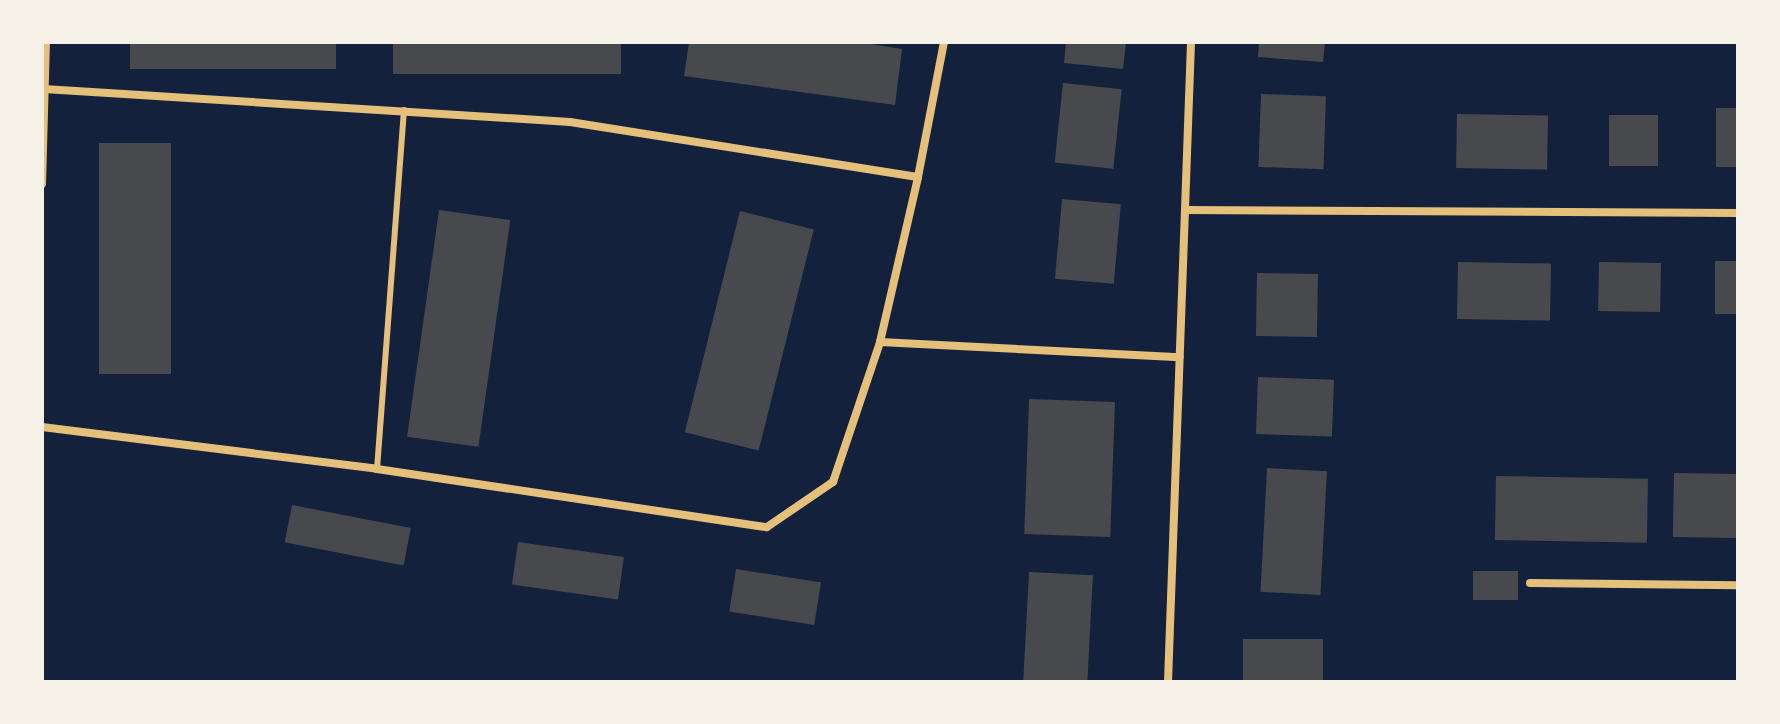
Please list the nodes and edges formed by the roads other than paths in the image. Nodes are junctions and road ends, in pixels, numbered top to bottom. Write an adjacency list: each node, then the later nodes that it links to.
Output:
1 (46, 42): 4 (street)
2 (944, 42): 6 (street)
3 (1191, 42): 8 (street)
4 (44, 89): 5 (street); 7 (street)
5 (404, 110): 6 (street); 13 (lane)
6 (918, 177): 10 (street)
7 (42, 184)
8 (1187, 210): 9 (street); 11 (street)
9 (1738, 213)
10 (880, 342): 11 (street); 13 (street)
11 (1180, 357): 16 (street)
12 (42, 427): 13 (street)
13 (377, 469)
14 (1530, 583): 15 (street)
15 (1738, 585)
16 (1168, 682)

